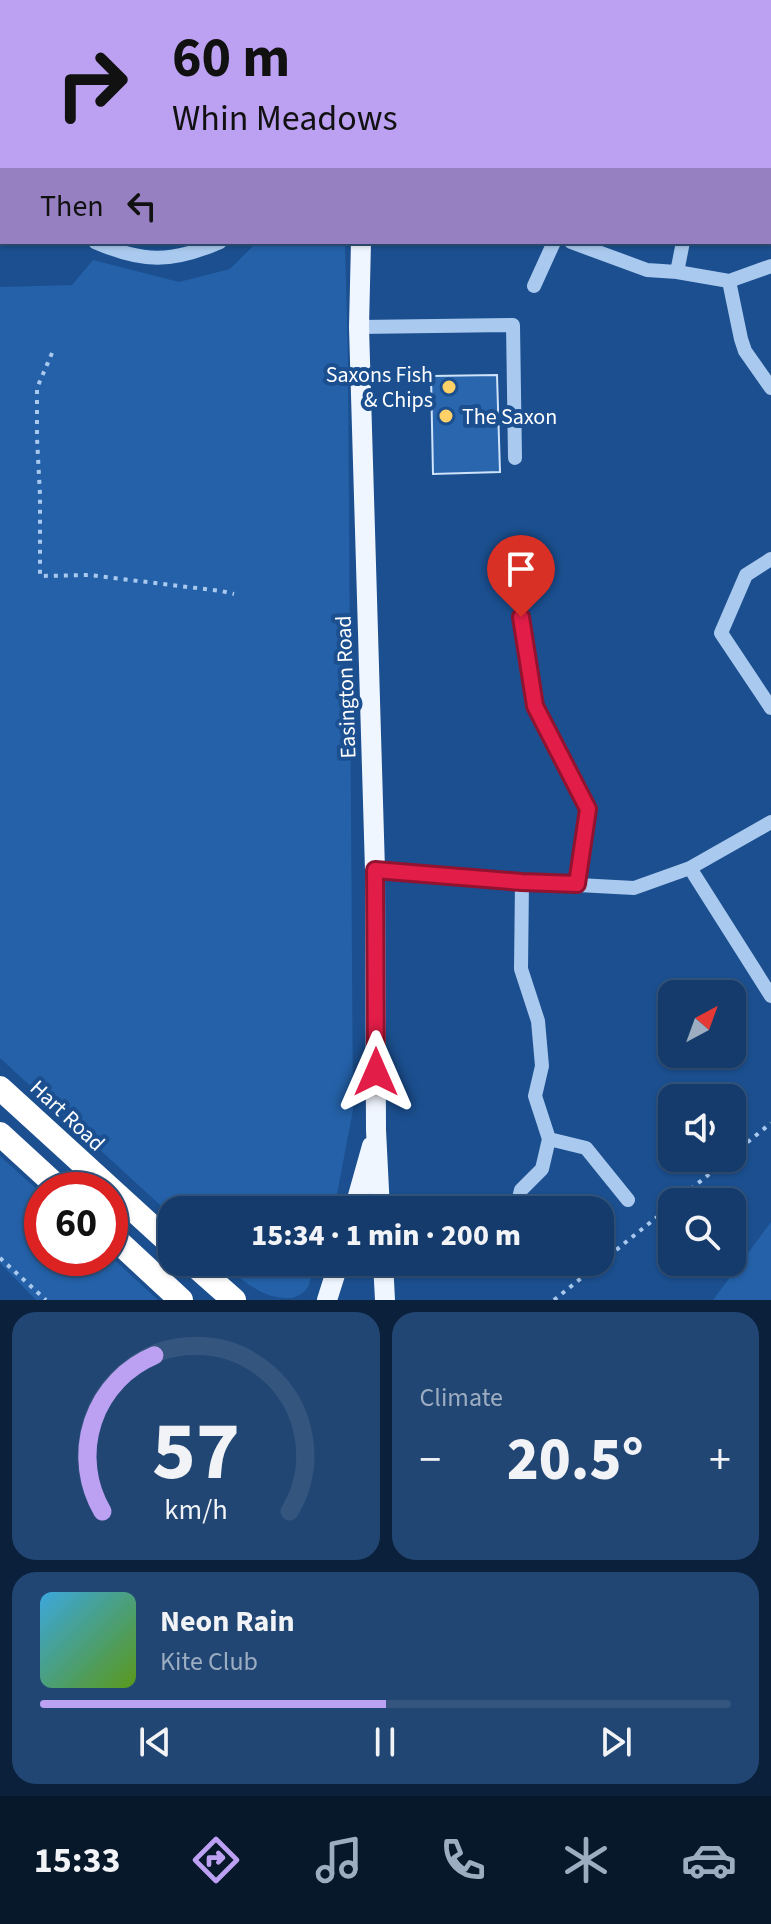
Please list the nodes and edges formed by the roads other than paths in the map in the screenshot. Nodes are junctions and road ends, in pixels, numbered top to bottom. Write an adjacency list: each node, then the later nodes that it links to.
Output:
1 (99, 244): 2 (street)
2 (215, 244)
3 (361, 244): 11 (main road, Easington Road)
4 (553, 244): 10 (street)
5 (576, 244): 8 (street)
6 (683, 244): 8 (street)
7 (771, 266): 9 (street)
8 (677, 272): 9 (street)
9 (729, 281): 12 (street)
10 (534, 286)
11 (359, 327): 13 (street); 19 (main road, Easington Road)
12 (771, 388)
13 (515, 458)
14 (771, 559): 16 (street)
15 (521, 617): 21 (street)
16 (771, 708)
17 (771, 822): 18 (street)
18 (690, 868): 21 (street); 22 (street)
19 (375, 870): 20 (street); 24 (main road, Easington Road)
20 (522, 882): 21 (street); 26 (street)
21 (577, 884)
22 (771, 996)
23 (0, 1088): 32 (highway, Hart Road)
24 (376, 1130): 28 (main road, Easington Road); 29 (main road, Easington Road)
25 (0, 1134): 27 (highway)
26 (549, 1139): 30 (street); 31 (street)
27 (41, 1172)
28 (358, 1196)
29 (379, 1196)
30 (520, 1196)
31 (628, 1200)
32 (158, 1232)
33 (128, 1251): 37 (highway)
34 (207, 1276): 38 (highway)
35 (335, 1276): 39 (main road)
36 (384, 1276): 40 (main road)
37 (181, 1300)
38 (234, 1300)
39 (327, 1300)
40 (385, 1300)

